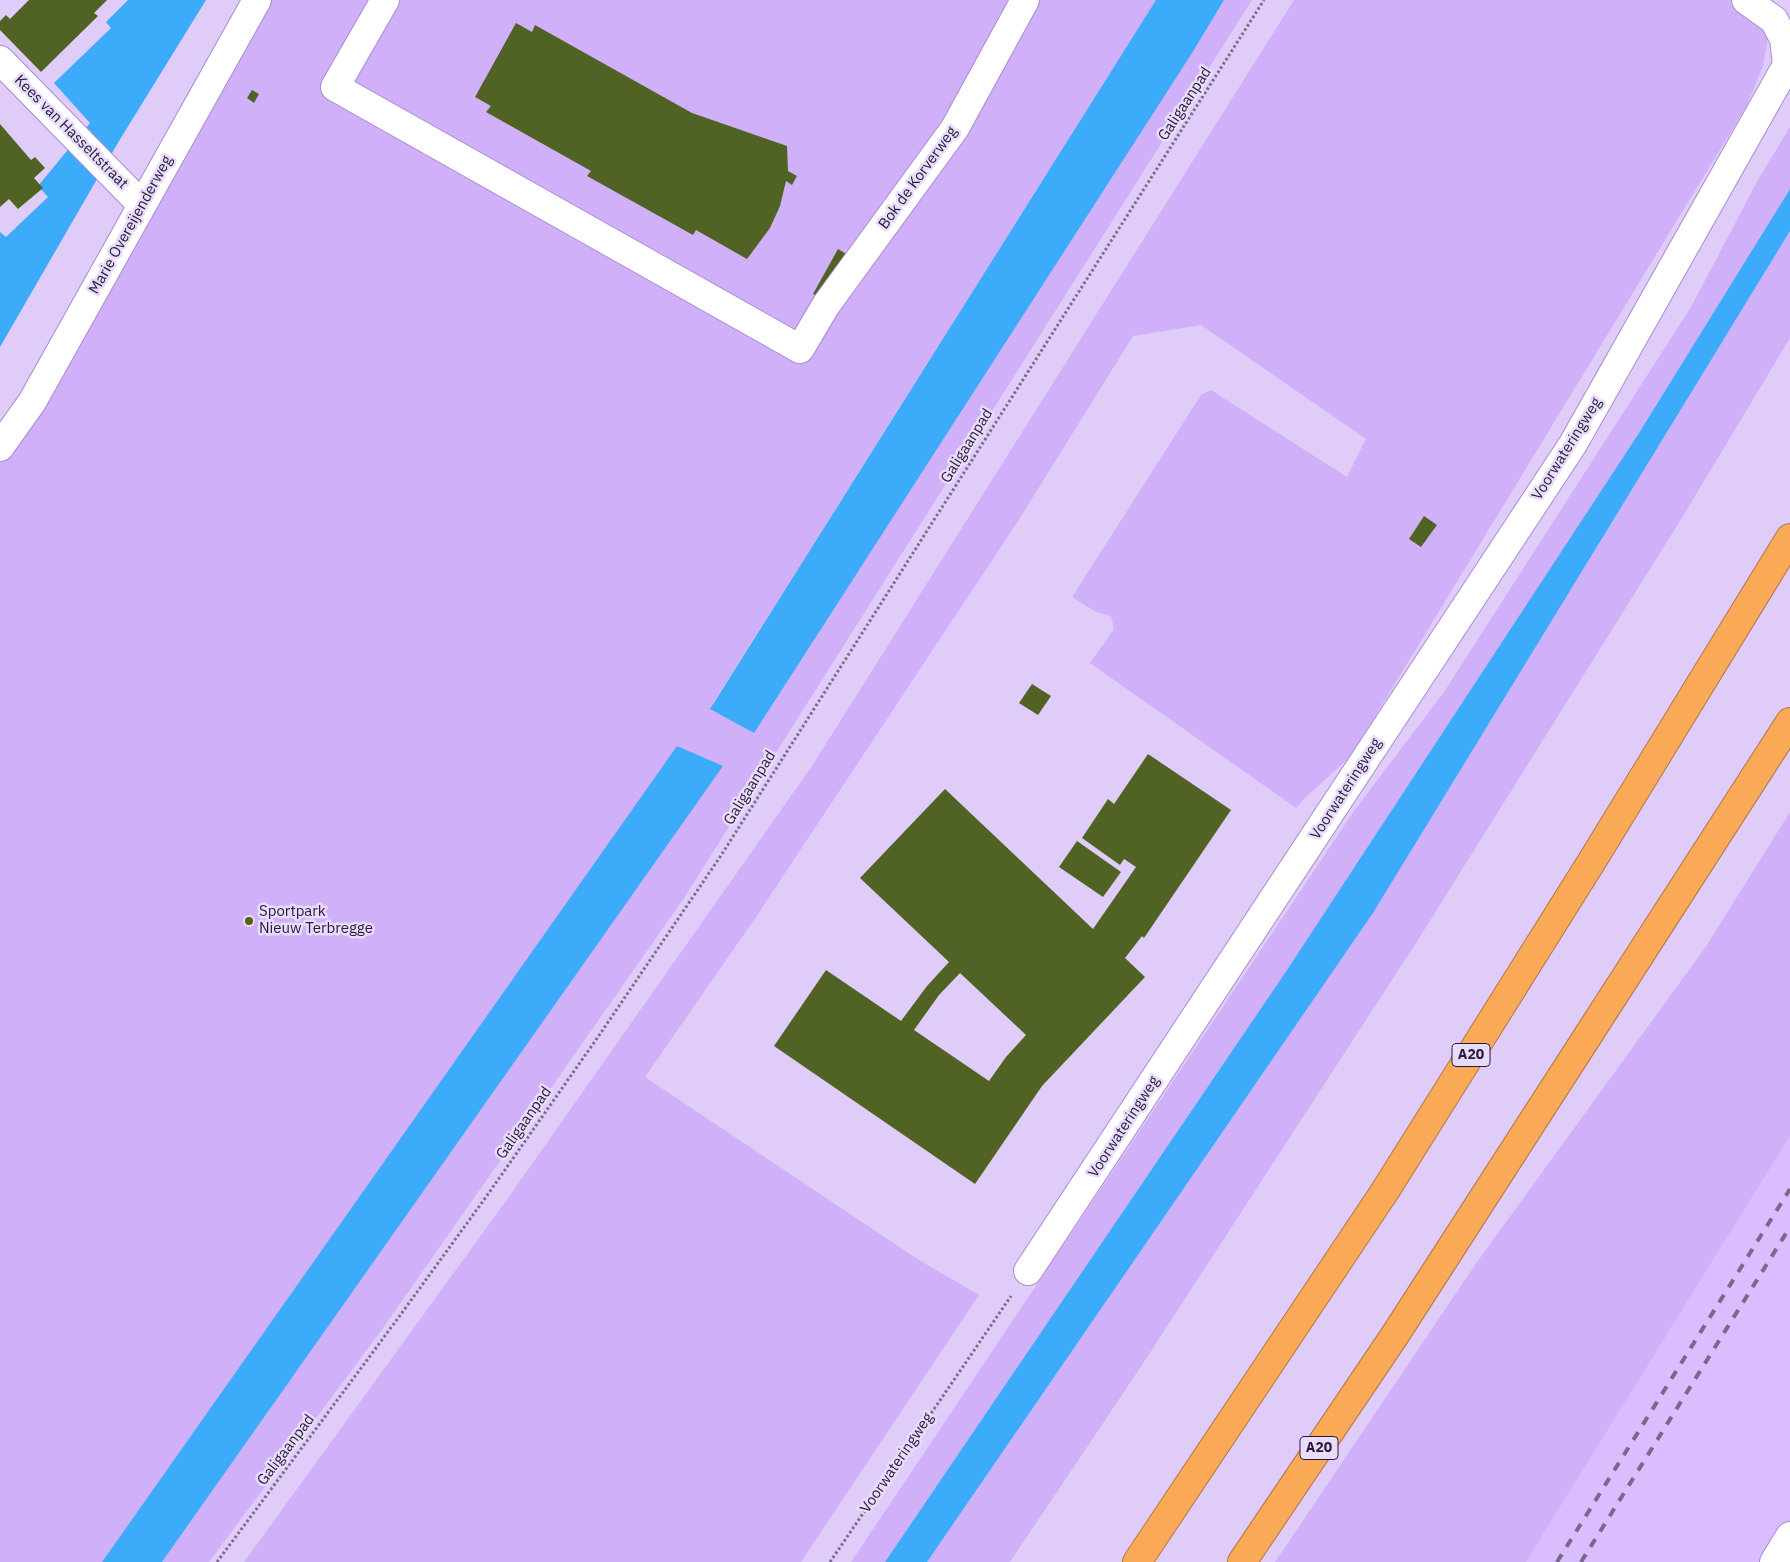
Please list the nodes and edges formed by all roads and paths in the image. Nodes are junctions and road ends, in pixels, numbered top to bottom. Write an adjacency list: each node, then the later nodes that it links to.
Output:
1 (257, 0): 7 (street, Marie Overeijenderweg)
2 (385, 0): 3 (street, Bok de Korverweg)
3 (1025, 0)
4 (1264, 0): 13 (path, Galigaanpad)
5 (1746, 0): 11 (street, Voorwateringweg)
6 (0, 60): 7 (street, Kees van Hasseltstraat)
7 (142, 205): 8 (street, Marie Overeijenderweg)
8 (0, 447)
9 (1790, 538): 15 (highway, A20)
10 (1790, 722): 16 (highway, A20)
11 (1028, 1272): 14 (path, Voorwateringweg)
12 (1790, 1536): 17 (street)
13 (217, 1562)
14 (830, 1562)
15 (1137, 1562)
16 (1242, 1562)
17 (1774, 1562)

